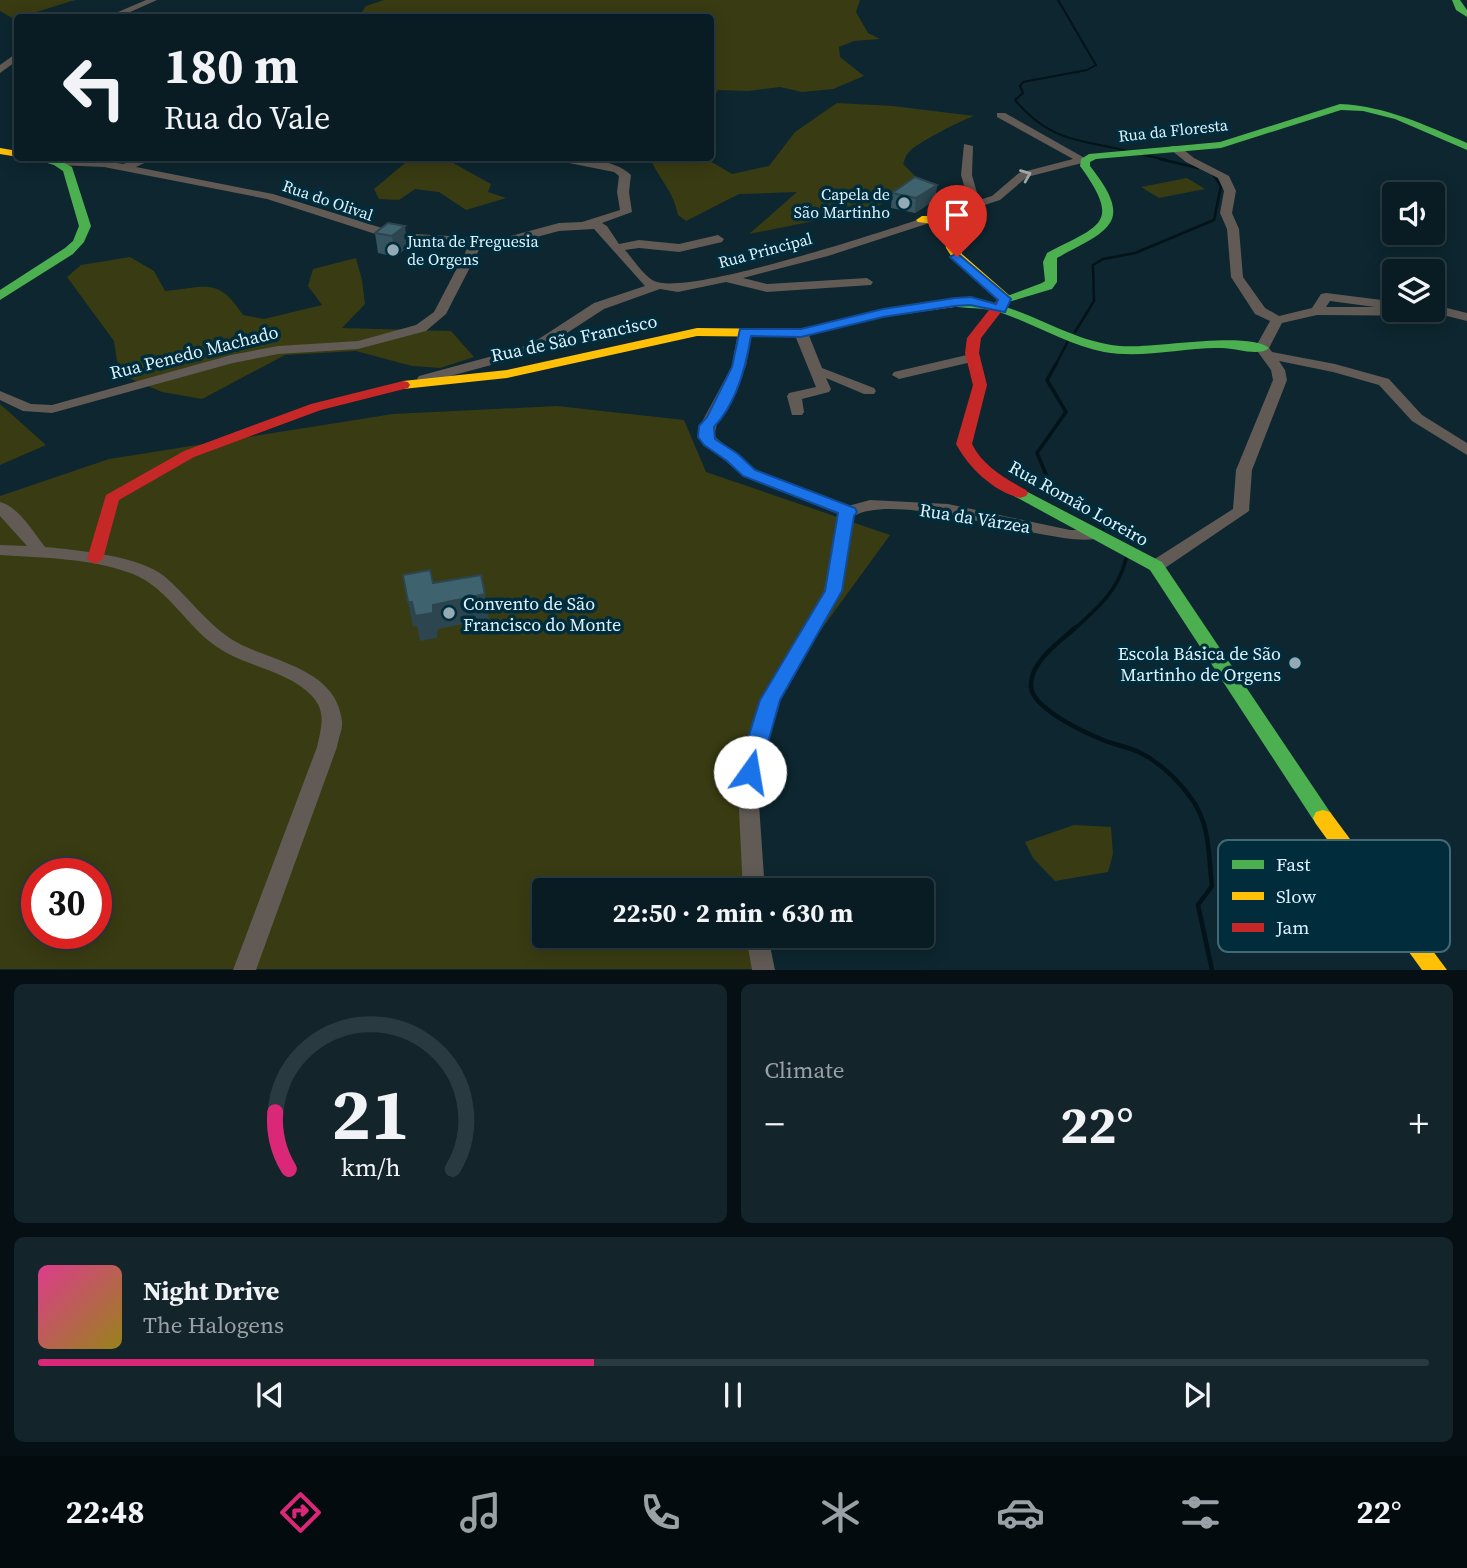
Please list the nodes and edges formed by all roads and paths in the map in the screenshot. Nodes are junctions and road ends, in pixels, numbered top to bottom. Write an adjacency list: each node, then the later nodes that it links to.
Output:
1 (153, 0): 3 (street)
2 (1456, 0): 4 (street)
3 (118, 14)
4 (1467, 14)
5 (14, 58): 6 (street)
6 (0, 70)
7 (1001, 115): 11 (street)
8 (968, 146): 17 (street)
9 (1467, 147): 10 (street, Rua da Floresta)
10 (1175, 148): 11 (street, Rua da Floresta); 33 (street)
11 (1089, 159): 17 (street, Rua Principal, one-way to 11); 27 (street)
12 (46, 161): 15 (street)
13 (142, 161): 16 (street)
14 (575, 161): 19 (street, Rua do Olival)
15 (62, 166): 16 (street, Rua do Olival); 26 (street)
16 (123, 168): 21 (street, Rua do Olival)
17 (975, 204): 18 (street, Rua Principal)
18 (922, 220): 23 (street, Rua Principal); 27 (street)
19 (585, 225): 21 (street, Rua do Olival); 22 (street)
20 (718, 239): 22 (street)
21 (476, 243): 42 (street, Rua Penedo Machado)
22 (616, 248): 25 (street)
23 (728, 278): 24 (street); 25 (street, Rua Principal)
24 (867, 282)
25 (657, 286): 40 (street, Rua Principal)
26 (0, 296)
27 (1003, 304): 35 (street, Rua de São Francisco); 36 (street); 37 (street)
28 (1382, 304): 29 (street)
29 (1317, 311): 31 (street); 33 (street)
30 (1445, 312): 32 (street)
31 (1382, 313)
32 (1467, 317)
33 (1277, 320): 36 (street)
34 (745, 332): 35 (street, Rua de São Francisco); 40 (street, Rua de São Francisco); 46 (street)
35 (801, 333): 38 (street)
36 (1265, 352): 44 (street); 51 (street)
37 (971, 358): 39 (street); 47 (street, Rua Romão Loreiro)
38 (817, 371): 41 (street); 43 (street)
39 (899, 375)
40 (413, 382): 50 (street, Rua de São Francisco)
41 (869, 391)
42 (0, 395)
43 (797, 412)
44 (1467, 450)
45 (0, 507): 49 (street)
46 (849, 512): 47 (street, Rua da Várzea); 53 (street)
47 (1095, 535): 51 (street, Rua Romão Loreiro)
48 (0, 550): 49 (street)
49 (40, 552): 50 (street)
50 (94, 559): 56 (street)
51 (1156, 566): 52 (street, Rua Romão Loreiro)
52 (1339, 840)
53 (753, 878)
54 (759, 948): 57 (street)
55 (1421, 952): 58 (street, Rua Romão Loreiro)
56 (244, 970)
57 (764, 970)
58 (1436, 970)

